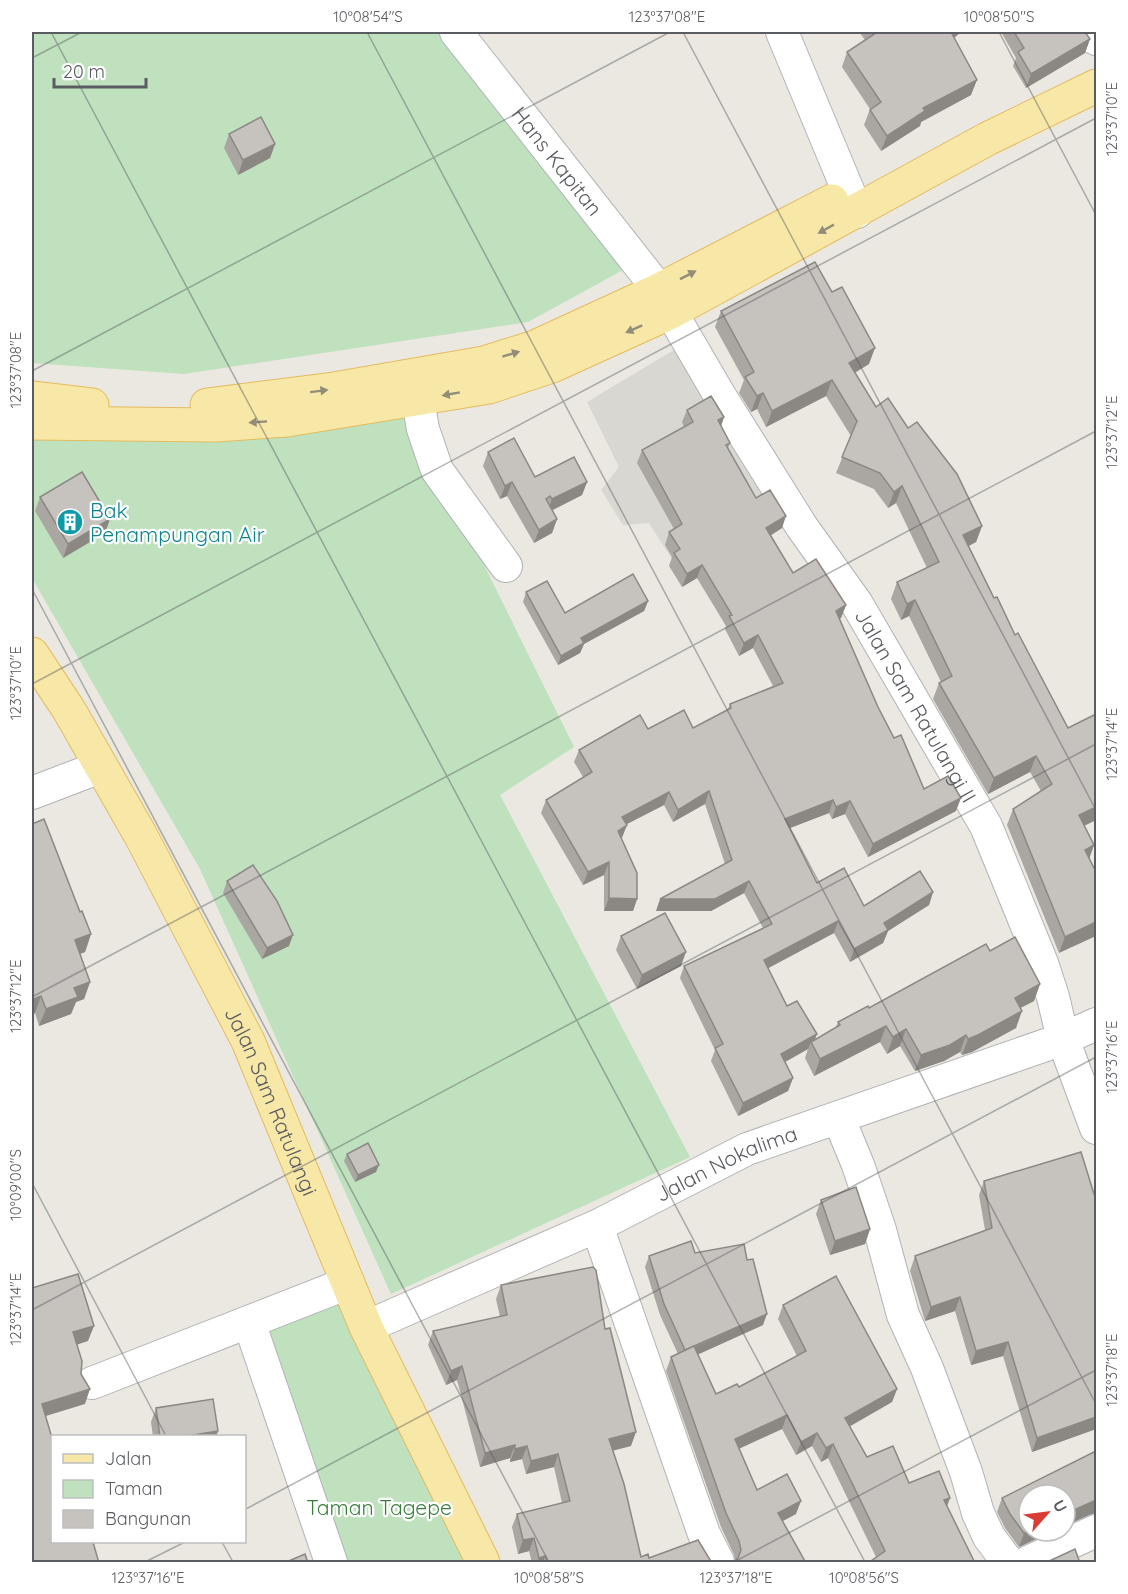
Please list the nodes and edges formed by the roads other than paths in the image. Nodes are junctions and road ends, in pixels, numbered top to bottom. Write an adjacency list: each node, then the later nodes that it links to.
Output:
1 (456, 32): 7 (street, Hans Kapitan)
2 (782, 32): 6 (street)
3 (1092, 32): 4 (street)
4 (1096, 39)
5 (1096, 86): 6 (main road)
6 (853, 202): 7 (main road)
7 (665, 301): 8 (main road, one-way to 7); 9 (main road, one-way to 9); 16 (street, Jalan Sam Ratulangi II)
8 (32, 398)
9 (418, 399): 10 (main road, one-way to 10); 11 (street)
10 (32, 423)
11 (506, 566)
12 (32, 654): 13 (main road, Jalan Sam Ratulangi)
13 (100, 767): 14 (street); 20 (main road, Jalan Sam Ratulangi)
14 (32, 793)
15 (1096, 1024): 16 (street, Jalan Nokalima)
16 (1063, 1040): 17 (street, Jalan Nokalima); 18 (street, Jalan Sam Ratulangi II)
17 (839, 1119): 19 (street, Jalan Nokalima); 28 (street)
18 (1096, 1128)
19 (597, 1226): 22 (street, Jalan Nokalima); 27 (street)
20 (348, 1283): 21 (street); 22 (main road, Jalan Sam Ratulangi)
21 (249, 1322): 23 (street); 25 (street)
22 (366, 1327): 26 (main road, Jalan Sam Ratulangi)
23 (92, 1383)
24 (1096, 1531): 29 (street)
25 (331, 1563)
26 (483, 1563)
27 (718, 1563)
28 (1008, 1563)
29 (1028, 1563)

